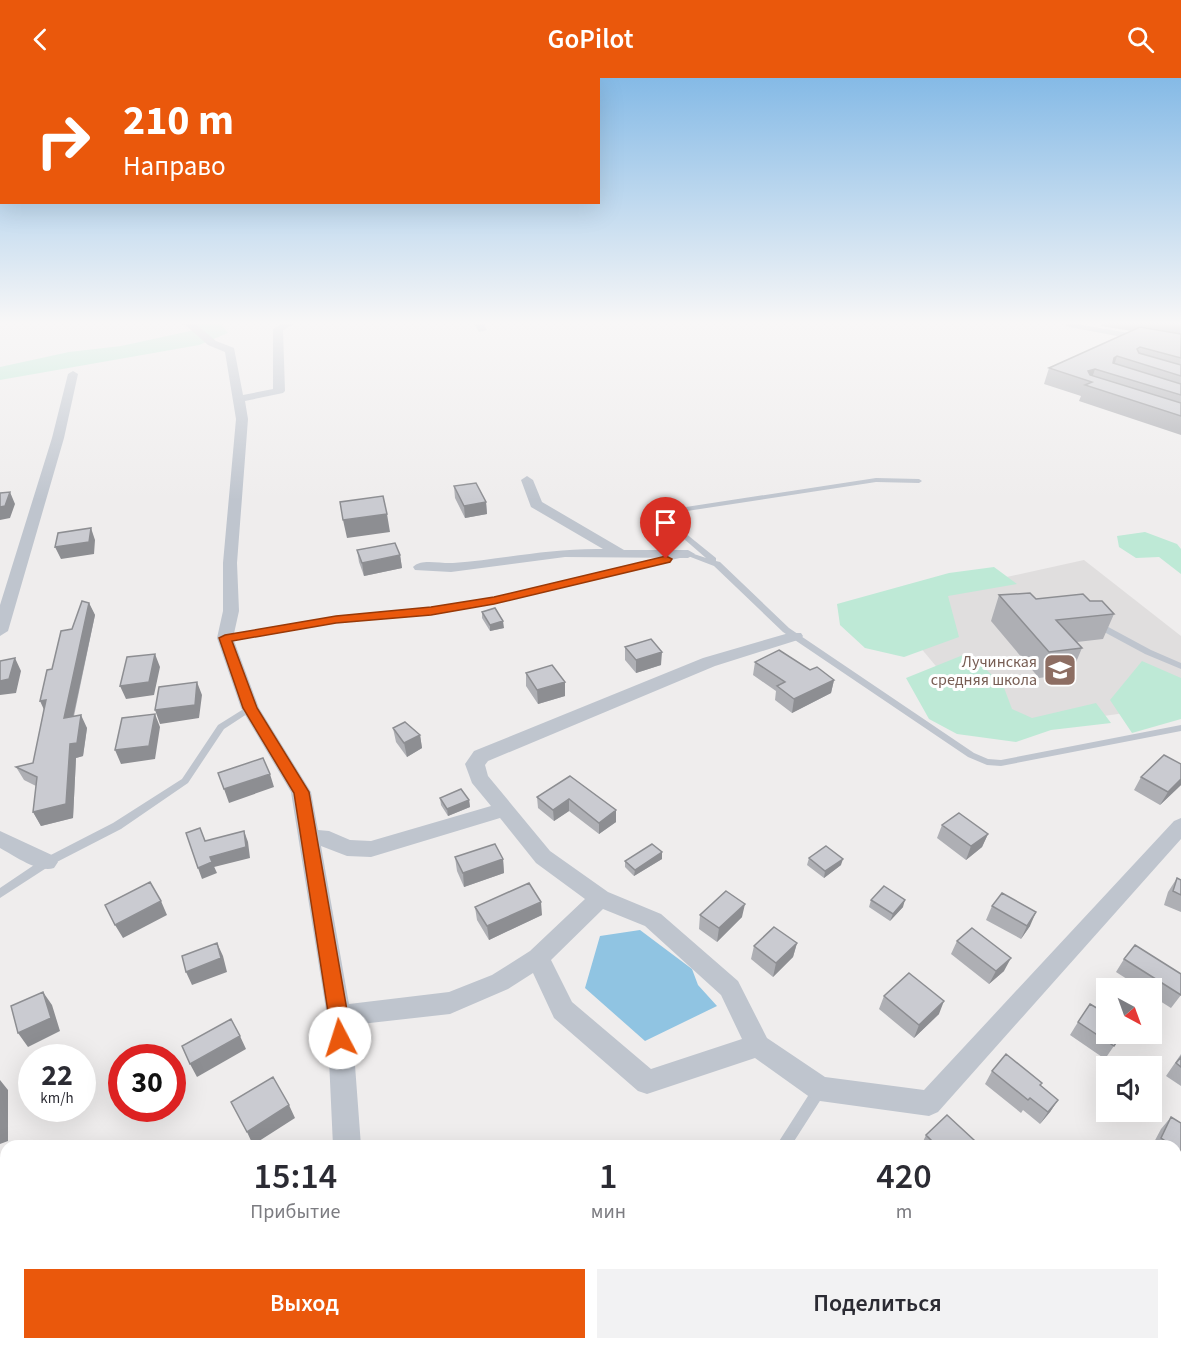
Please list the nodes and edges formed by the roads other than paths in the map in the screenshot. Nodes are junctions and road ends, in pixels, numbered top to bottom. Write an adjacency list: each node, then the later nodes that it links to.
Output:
1 (71, 381): 12 (street)
2 (236, 381): 4 (street)
3 (279, 381): 4 (street)
4 (239, 399): 14 (street)
5 (527, 480): 7 (street)
6 (919, 482): 9 (lane)
7 (621, 554): 8 (street); 10 (street)
8 (688, 554): 9 (lane); 14 (lane)
9 (717, 564): 13 (lane)
10 (420, 567)
11 (1091, 621): 15 (lane)
12 (0, 631)
13 (795, 636): 17 (lane); 18 (street)
14 (225, 638): 16 (street)
15 (1181, 666)
16 (250, 708): 21 (street); 22 (lane)
17 (1181, 728)
18 (506, 809): 21 (street); 24 (street)
19 (1181, 826): 28 (street)
20 (0, 839): 22 (street)
21 (309, 839): 26 (street)
22 (47, 861): 23 (lane)
23 (0, 894)
24 (600, 898): 25 (street); 27 (street)
25 (538, 958): 26 (street); 27 (street)
26 (339, 1016): 29 (street)
27 (758, 1046): 28 (street)
28 (820, 1089): 30 (lane)
29 (347, 1140)
30 (787, 1140)

